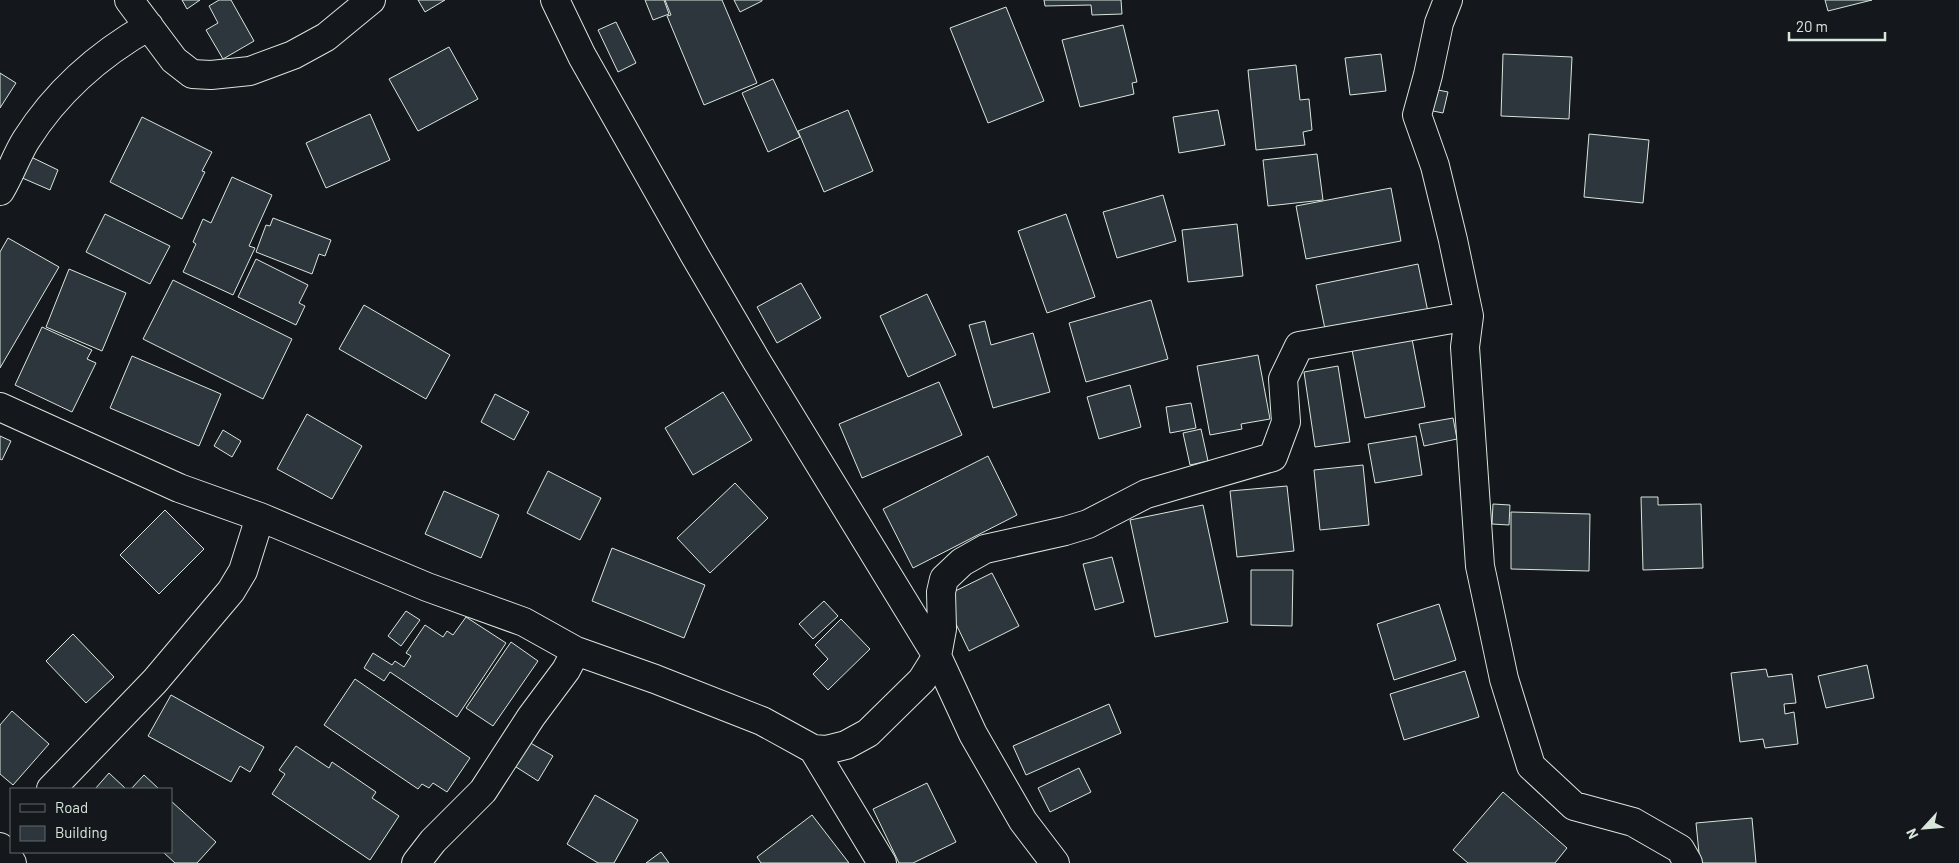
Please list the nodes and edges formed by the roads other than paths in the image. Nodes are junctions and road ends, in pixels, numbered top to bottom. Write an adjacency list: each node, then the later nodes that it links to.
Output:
1 (130, 0): 5 (street)
2 (371, 0): 5 (street)
3 (556, 0): 11 (street)
4 (1448, 0): 7 (street)
5 (149, 26): 6 (street)
6 (0, 191)
7 (1468, 316): 11 (street); 20 (street)
8 (0, 407): 9 (street)
9 (260, 517): 10 (street); 13 (street)
10 (576, 651): 12 (street); 17 (street)
11 (937, 656): 12 (street); 19 (street)
12 (813, 749): 18 (street)
13 (52, 788)
14 (10, 832): 15 (street)
15 (0, 845): 16 (street)
16 (12, 863)
17 (416, 863)
18 (882, 863)
19 (1055, 863)
20 (1688, 863)

